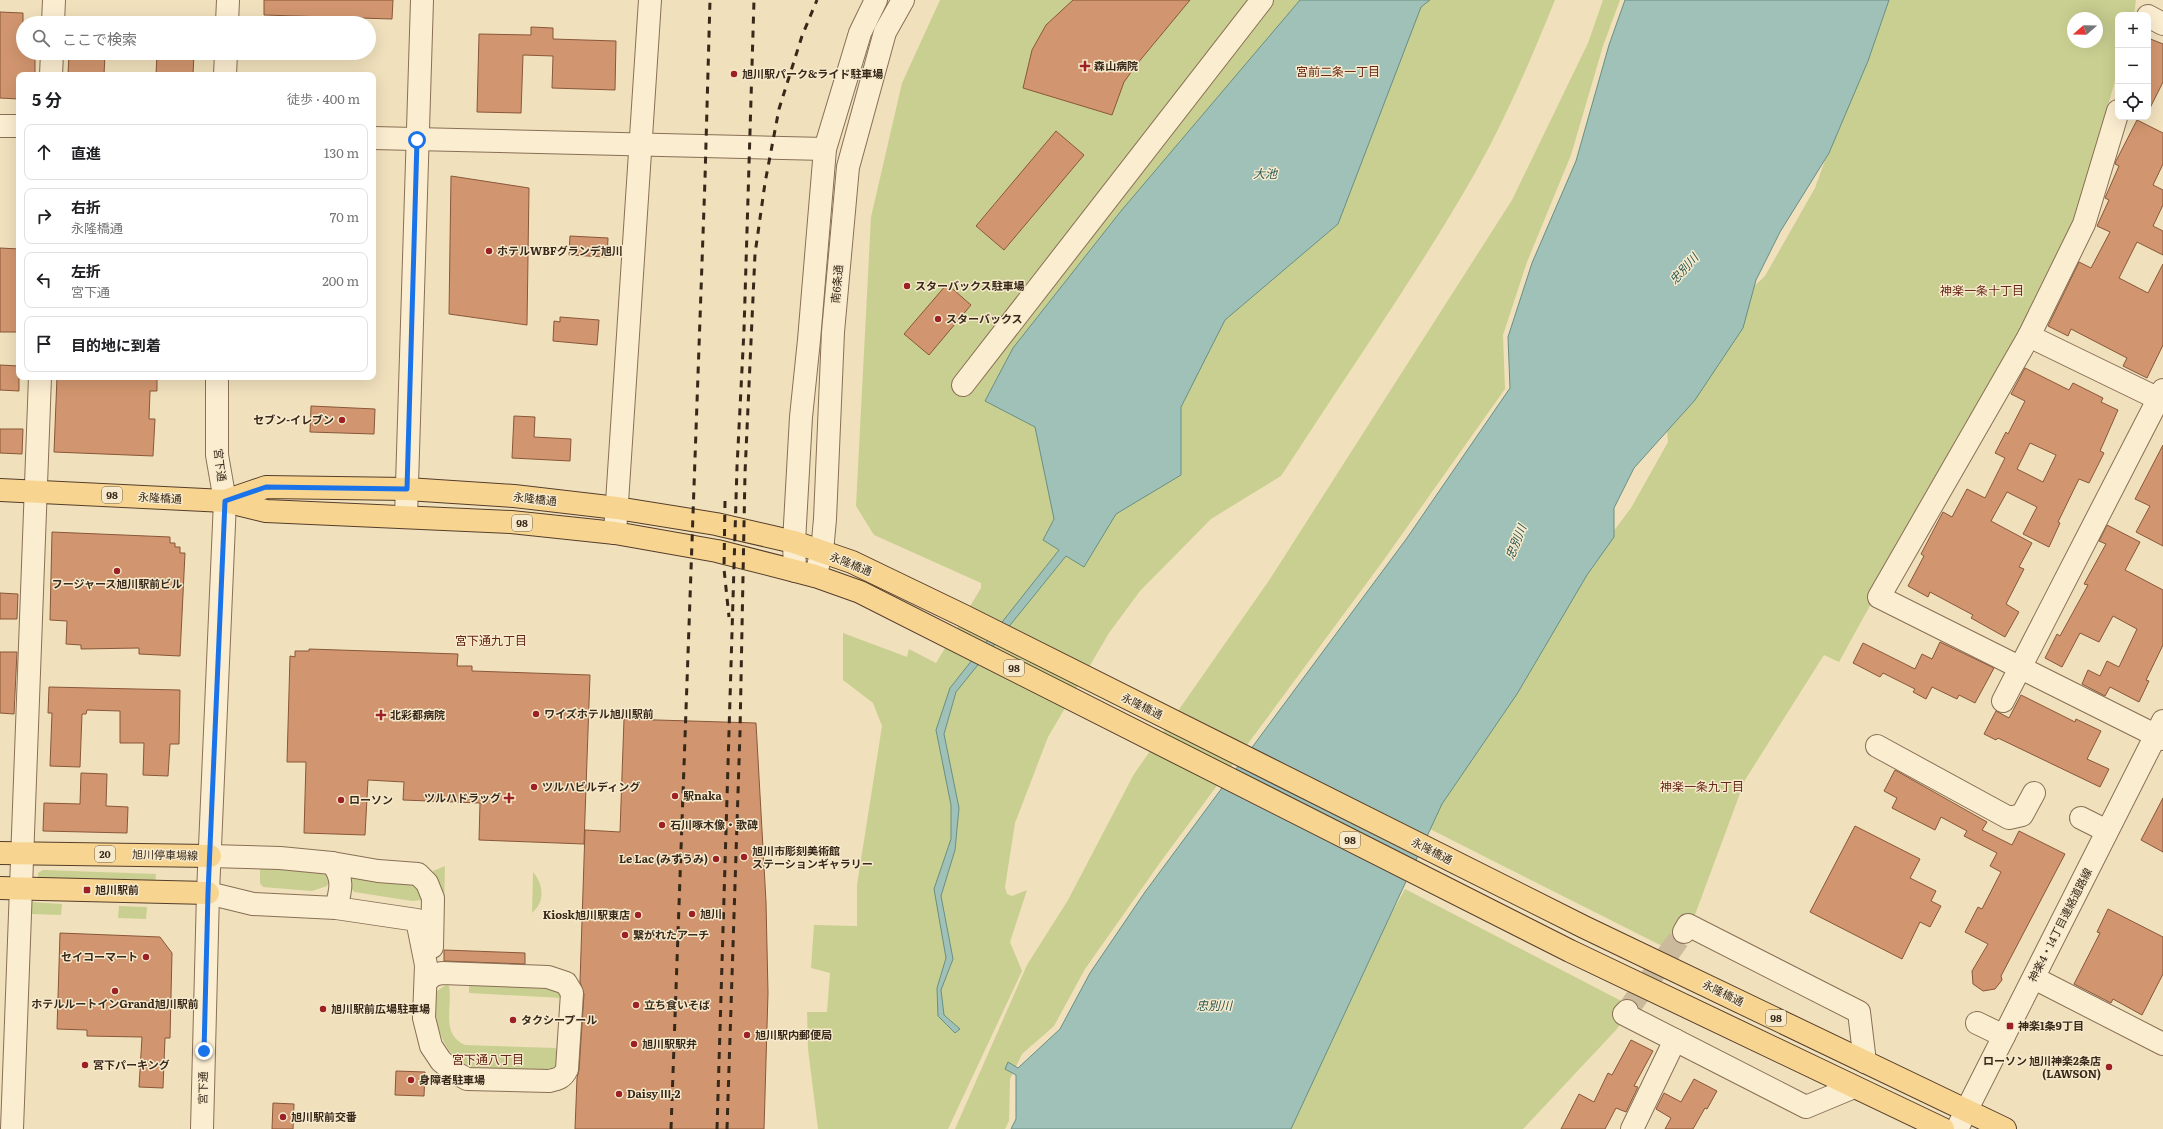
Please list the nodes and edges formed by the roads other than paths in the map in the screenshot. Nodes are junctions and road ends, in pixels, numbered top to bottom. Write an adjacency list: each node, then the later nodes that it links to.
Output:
1 (54, 0): 10 (street)
2 (228, 0): 11 (street)
3 (422, 0): 22 (street)
4 (650, 0): 23 (street)
5 (876, 0): 24 (street, 南6条通)
6 (903, 0): 38 (street, 南6条通)
7 (1262, 0): 28 (street)
8 (2149, 0): 9 (street)
9 (2148, 12)
10 (53, 16)
11 (227, 16)
12 (2151, 18): 13 (street)
13 (2163, 24)
14 (52, 60): 16 (street)
15 (226, 60): 17 (street)
16 (51, 72)
17 (225, 72)
18 (2115, 120): 25 (street)
19 (0, 126): 20 (street)
20 (16, 126)
21 (376, 138): 22 (street)
22 (417, 140): 23 (street); 30 (street)
23 (640, 145): 24 (street); 34 (street)
24 (825, 149): 37 (street, 南6条通)
25 (2029, 336): 29 (street); 40 (street)
26 (40, 380): 32 (street)
27 (218, 380): 33 (street, 宮下通)
28 (963, 385)
29 (2162, 397): 40 (street)
30 (407, 489): 33 (main road, 永隆橋通 / 98); 34 (main road, 永隆橋通 / 98); 35 (street)
31 (0, 490): 32 (main road, 永隆橋通 / 98)
32 (36, 492): 33 (main road, 永隆橋通 / 98); 48 (street)
33 (225, 501): 35 (main road, 永隆橋通 / 98); 49 (street, 宮下通)
34 (617, 508): 36 (street); 37 (main road, 永隆橋通 / 98)
35 (406, 517): 36 (main road, 永隆橋通 / 98)
36 (615, 533): 39 (main road, 永隆橋通 / 98)
37 (794, 542): 38 (main road, 永隆橋通 / 98); 39 (street, 南6条通)
38 (822, 552): 39 (street, 南6条通); 62 (main road, 永隆橋通 / 98)
39 (805, 574): 63 (main road, 永隆橋通 / 98)
40 (2021, 667): 41 (street); 42 (street)
41 (2003, 701)
42 (2161, 732): 46 (street, 神楽4・14丁目連絡道路線)
43 (1877, 746): 44 (street)
44 (2034, 793)
45 (2081, 818): 46 (street)
46 (2108, 831): 56 (street, 神楽4・14丁目連絡道路線)
47 (0, 853): 48 (main road, 旭川停車場線 / 20)
48 (23, 853): 49 (main road, 旭川停車場線 / 20); 51 (street)
49 (210, 856): 50 (street); 52 (street, 宮下通)
50 (332, 863): 53 (street); 55 (street)
51 (11, 888): 52 (main road); 65 (street)
52 (208, 893): 53 (street); 66 (street, 宮下通)
53 (336, 908): 55 (street)
54 (1684, 932): 62 (street)
55 (434, 977): 55 (street)
56 (2034, 978): 59 (street, 神楽4・14丁目連絡道路線); 61 (street)
57 (1627, 1011): 60 (street)
58 (1977, 1023): 59 (street)
59 (2004, 1036): 64 (street, 神楽4・14丁目連絡道路線)
60 (1675, 1040): 63 (street); 67 (street)
61 (2163, 1044)
62 (1866, 1062): 64 (main road, 永隆橋通 / 98)
63 (1854, 1087): 68 (main road, 永隆橋通 / 98)
64 (1962, 1120): 69 (main road, 永隆橋通 / 98)
65 (12, 1129)
66 (202, 1129)
67 (1632, 1129)
68 (1942, 1129)
69 (2005, 1129)

